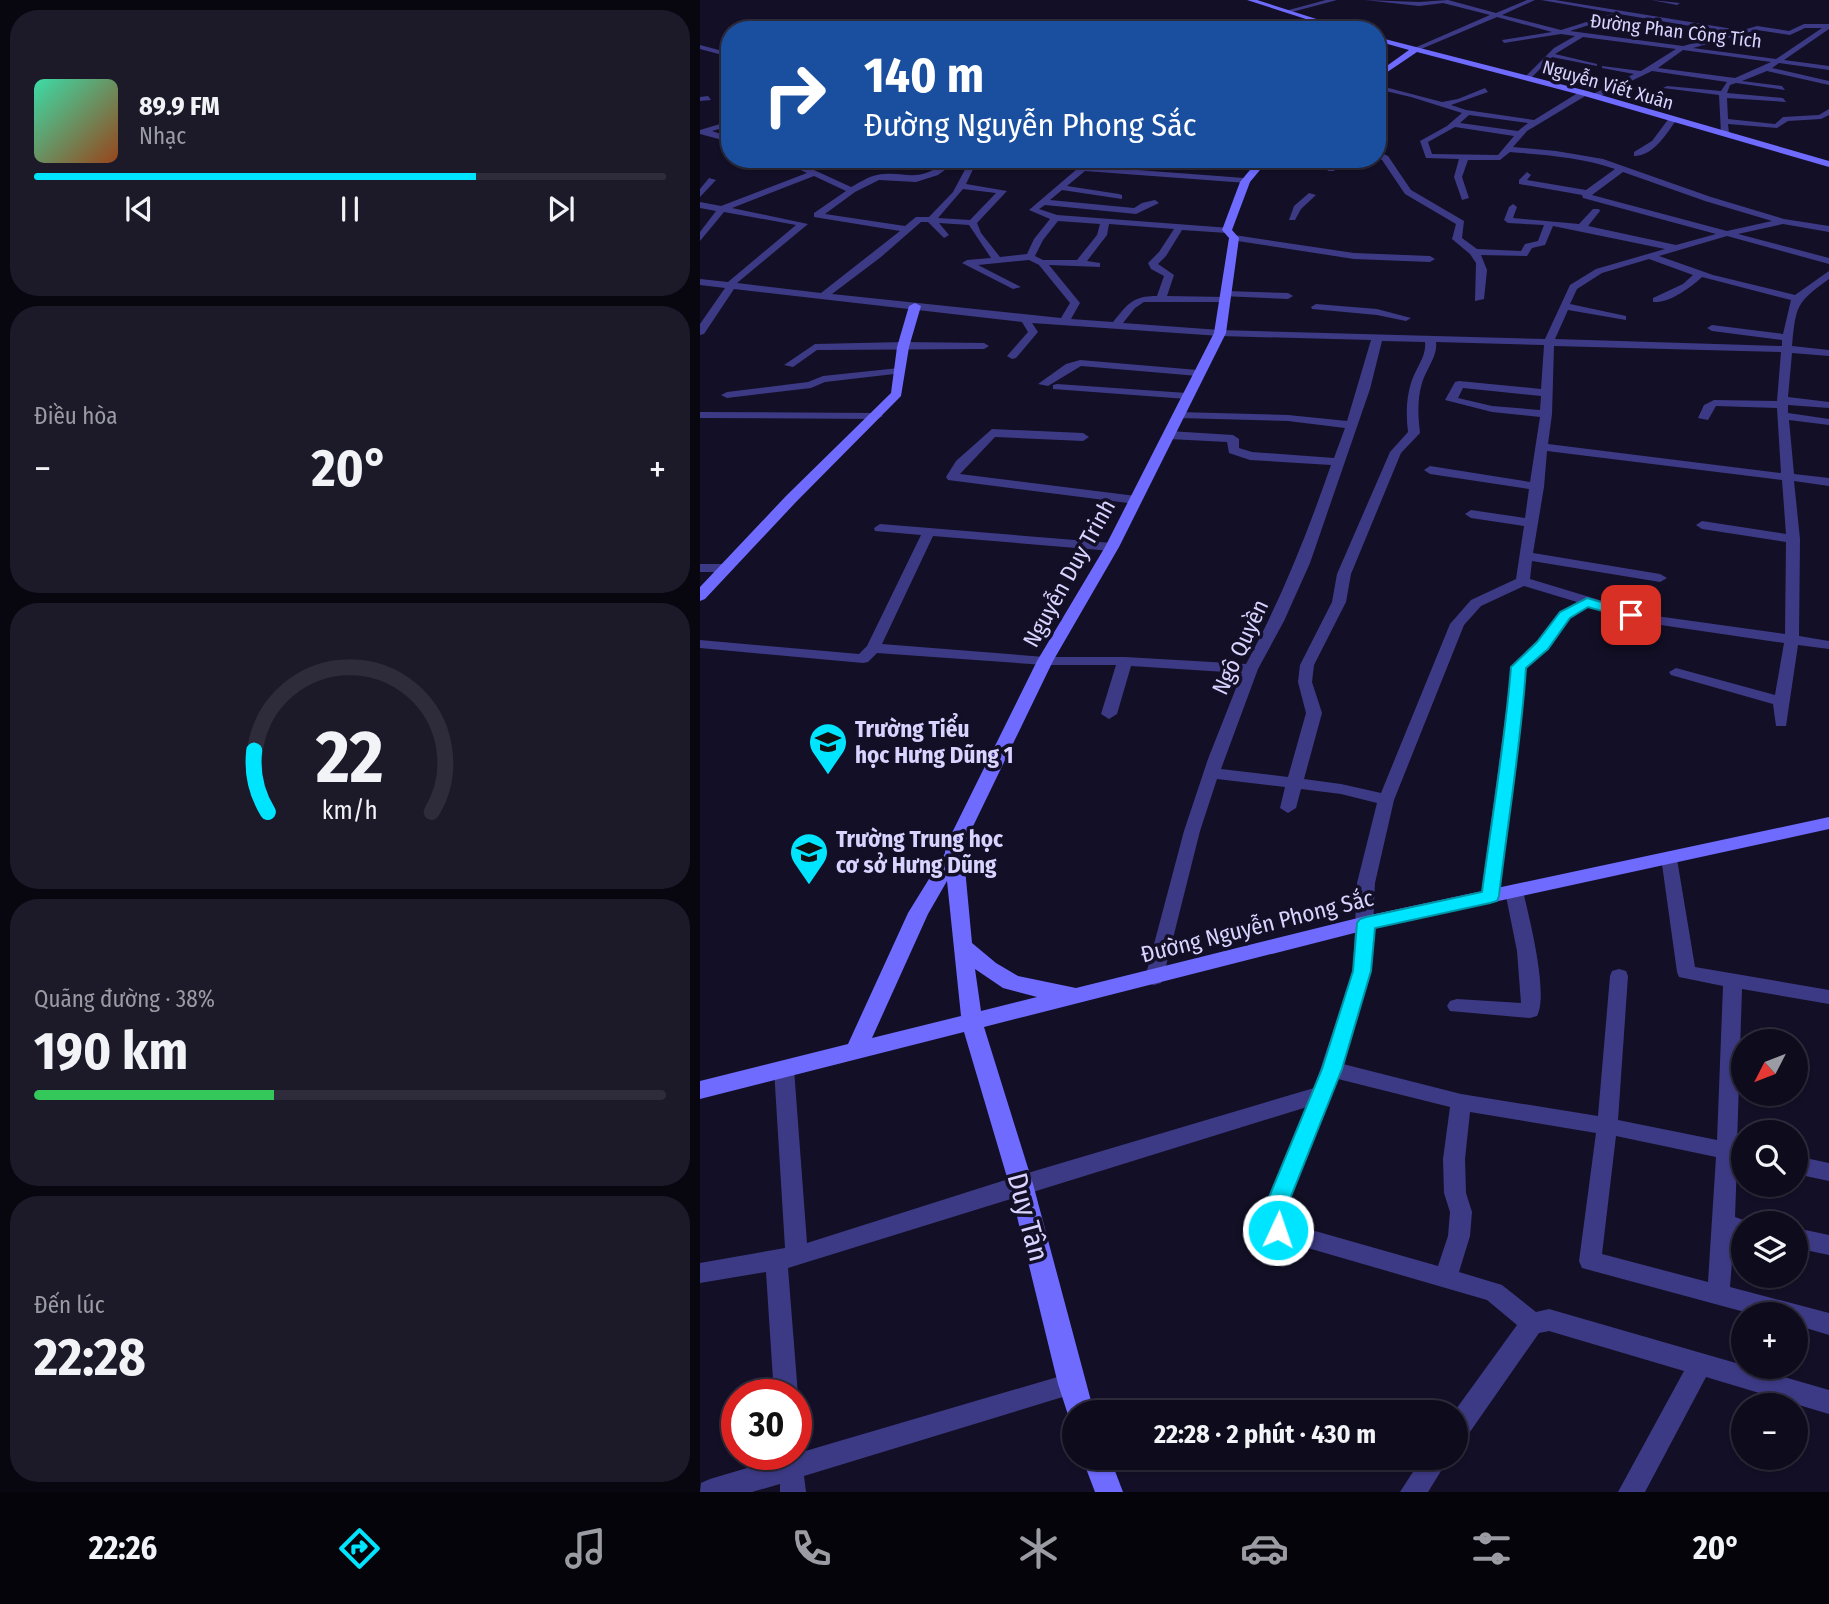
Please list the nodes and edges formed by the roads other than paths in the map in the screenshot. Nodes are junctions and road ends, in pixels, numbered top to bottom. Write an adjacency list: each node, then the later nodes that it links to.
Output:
1 (1250, 0): 10 (street)
2 (1334, 0): 10 (street)
3 (1368, 0): 7 (street, Đường Phan Công Tích)
4 (1532, 0): 13 (street)
5 (1544, 0): 11 (street)
6 (1654, 0): 9 (street)
7 (1445, 1): 13 (street, Đường Phan Công Tích)
8 (1622, 1): 11 (street)
9 (1677, 3)
10 (1288, 11): 14 (street)
11 (1609, 12): 12 (street)
12 (1619, 14): 16 (street); 17 (street)
13 (1500, 16): 16 (street, Đường Phan Công Tích); 23 (street)
14 (1320, 21)
15 (1829, 26): 17 (street); 25 (street)
16 (1560, 32): 18 (street, Đường Phan Công Tích); 21 (street)
17 (1743, 32): 22 (street)
18 (1581, 34): 21 (street); 22 (street, Đường Phan Công Tích)
19 (1386, 42): 23 (street, Nguyễn Viết Xuân)
20 (700, 47): 24 (street)
21 (1549, 49): 26 (street); 33 (street)
22 (1681, 49): 25 (street, Đường Phan Công Tích); 30 (street)
23 (1414, 50): 29 (street); 33 (street, Nguyễn Viết Xuân)
24 (721, 53)
25 (1781, 60): 28 (street, Đường Phan Công Tích); 31 (street)
26 (1595, 65)
27 (1605, 67): 32 (street)
28 (1829, 68)
29 (1386, 69)
30 (1651, 69): 32 (street); 34 (street)
31 (1766, 69): 34 (street); 35 (street)
32 (1641, 74): 41 (street)
33 (1528, 79): 41 (street, Nguyễn Viết Xuân)
34 (1736, 81): 37 (street); 40 (street)
35 (1829, 83)
36 (1667, 88): 40 (street)
37 (1782, 88)
38 (1386, 90): 43 (street)
39 (1485, 90): 43 (street)
40 (1723, 94): 42 (street); 46 (street)
41 (1588, 95): 48 (street, Nguyễn Viết Xuân); 49 (street)
42 (1783, 100)
43 (1443, 104): 45 (street)
44 (1829, 111): 46 (street)
45 (1468, 112): 49 (street); 50 (street)
46 (1726, 118): 47 (street); 53 (street)
47 (1766, 118)
48 (1673, 119): 53 (street, Nguyễn Viết Xuân); 57 (street)
49 (1535, 122): 54 (street)
50 (1454, 125): 54 (street); 58 (street)
51 (721, 126): 52 (street)
52 (702, 131): 55 (street)
53 (1725, 133): 60 (street, Nguyễn Viết Xuân)
54 (1519, 134): 56 (street)
55 (721, 137)
56 (1508, 149): 58 (street); 66 (street)
57 (1637, 153)
58 (1464, 158): 78 (street)
59 (1386, 159): 101 (street)
60 (1829, 164)
61 (808, 168): 67 (street)
62 (942, 168): 73 (street)
63 (970, 168): 71 (street)
64 (1082, 168): 70 (street); 72 (street)
65 (1253, 168): 70 (street, Nguyễn Duy Trinh)
66 (1620, 170): 74 (street); 88 (street)
67 (815, 173): 73 (street); 83 (street)
68 (1527, 176): 74 (street)
69 (712, 180): 75 (street)
70 (1244, 181): 96 (street, Nguyễn Duy Trinh)
71 (960, 187): 87 (street); 91 (street)
72 (1060, 187): 77 (street); 79 (street)
73 (852, 190): 94 (street)
74 (1587, 193): 97 (street)
75 (700, 194)
76 (1312, 195): 86 (street)
77 (1119, 197)
78 (1465, 198)
79 (1043, 202): 80 (street); 85 (street)
80 (1155, 204)
81 (700, 205): 83 (street)
82 (1513, 207): 90 (street)
83 (722, 209): 99 (street); 113 (street)
84 (1596, 211): 93 (street)
85 (1056, 218): 89 (street); 102 (street)
86 (1292, 218)
87 (932, 220): 91 (street); 94 (street); 98 (street)
88 (1783, 221): 95 (street); 97 (street)
89 (1105, 222): 92 (street); 108 (street)
90 (1549, 222): 93 (street); 101 (street)
91 (972, 223): 104 (street)
92 (1181, 226): 96 (street); 118 (street)
93 (1581, 228): 100 (street)
94 (906, 229): 115 (street)
95 (1829, 229)
96 (1231, 234): 105 (street); 117 (street, Nguyễn Duy Trinh)
97 (1726, 234): 100 (street); 106 (street)
98 (944, 235)
99 (700, 238)
100 (1678, 249): 103 (street)
101 (1477, 252): 120 (street)
102 (1030, 257): 104 (street); 107 (street)
103 (1651, 257): 110 (street); 123 (street)
104 (997, 259): 114 (street)
105 (1430, 259)
106 (1829, 261)
107 (1042, 263): 108 (street); 128 (street)
108 (1080, 263): 109 (street)
109 (1097, 265)
110 (1700, 274): 119 (street); 121 (street)
111 (1829, 274): 119 (street)
112 (700, 282): 113 (street)
113 (732, 286): 115 (street); 131 (street)
114 (1016, 287)
115 (824, 295): 122 (street)
116 (1288, 296): 117 (street)
117 (1226, 297): 118 (street); 132 (street, Nguyễn Duy Trinh)
118 (1161, 298): 129 (street)
119 (1797, 298): 136 (street)
120 (1479, 299)
121 (1657, 300)
122 (915, 306): 127 (street); 137 (street)
123 (1563, 306): 126 (street); 135 (street)
124 (1316, 307): 125 (street)
125 (1406, 318)
126 (1622, 318)
127 (1026, 319): 128 (street); 140 (street)
128 (1064, 322): 129 (street)
129 (1115, 327): 132 (street)
130 (1712, 328): 136 (street)
131 (701, 330)
132 (1220, 333): 133 (street); 143 (street, Nguyễn Duy Trinh)
133 (1377, 338): 134 (street); 157 (street, Ngô Quyền)
134 (1430, 339): 135 (street); 193 (street)
135 (1549, 342): 136 (street); 146 (street)
136 (1788, 344): 139 (street); 150 (street)
137 (904, 346): 138 (street); 141 (street); 142 (street)
138 (984, 346)
139 (1829, 354)
140 (1012, 356)
141 (789, 365)
142 (899, 371): 147 (street); 154 (street)
143 (1198, 373): 144 (street); 148 (street, Nguyễn Duy Trinh)
144 (1044, 384)
145 (1057, 387): 148 (street)
146 (1546, 393): 151 (street); 151 (street)
147 (727, 395)
148 (1187, 396): 153 (street, Nguyễn Duy Trinh)
149 (1829, 405): 150 (street)
150 (1783, 407): 155 (street); 156 (street); 163 (street)
151 (1546, 414): 160 (street)
152 (700, 415): 154 (street)
153 (1178, 415): 157 (street); 158 (street, Nguyễn Duy Trinh)
154 (877, 416): 176 (street)
155 (1704, 418)
156 (1829, 422)
157 (1351, 425): 161 (street, Ngô Quyền)
158 (1168, 435): 161 (street); 166 (street, Nguyễn Duy Trinh)
159 (1083, 437): 166 (street)
160 (1542, 447): 163 (street); 165 (street)
161 (1338, 462): 187 (street, Ngô Quyền)
162 (1430, 470): 165 (street)
163 (1787, 478): 164 (street); 172 (street)
164 (1829, 482)
165 (1538, 487): 168 (street)
166 (1136, 500): 173 (street, Nguyễn Duy Trinh)
167 (1471, 514): 168 (street)
168 (1532, 523): 174 (street)
169 (1702, 525): 172 (street)
170 (880, 528): 171 (street)
171 (928, 534): 173 (street); 184 (street)
172 (1793, 539): 181 (street)
173 (1112, 547): 185 (street, Nguyễn Duy Trinh)
174 (1527, 556): 177 (street); 178 (street)
175 (700, 568): 176 (street)
176 (727, 568): 179 (street)
177 (1660, 578)
178 (1523, 581): 180 (street); 194 (street)
179 (700, 596)
180 (1587, 602): 181 (street); 200 (street)
181 (1792, 640): 183 (street); 189 (street)
182 (700, 644): 184 (street)
183 (1829, 645)
184 (873, 648): 185 (street)
185 (1045, 661): 186 (street); 197 (street, Nguyễn Duy Trinh)
186 (1125, 662): 187 (street); 190 (street)
187 (1251, 668): 192 (street, Ngô Quyền)
188 (1676, 672): 189 (street)
189 (1781, 701): 191 (street)
190 (1109, 714)
191 (1781, 723)
192 (1211, 774): 193 (street); 204 (street, Ngô Quyền)
193 (1296, 783): 194 (street); 195 (street)
194 (1385, 800): 201 (street)
195 (1288, 808)
196 (1829, 823): 198 (street, Đường Nguyễn Phong Sắc)
197 (953, 857): 202 (street, Nguyễn Duy Trinh); 210 (street)
198 (1670, 857): 199 (street, Đường Nguyễn Phong Sắc); 205 (street)
199 (1514, 891): 200 (street, Đường Nguyễn Phong Sắc); 208 (street)
200 (1490, 896): 201 (street, Đường Nguyễn Phong Sắc)
201 (1366, 923): 204 (street, Đường Nguyễn Phong Sắc); 212 (street)
202 (961, 946): 206 (street); 209 (street, Nguyễn Duy Trinh)
203 (1619, 976): 217 (street)
204 (1154, 978): 206 (street, Đường Nguyễn Phong Sắc)
205 (1733, 981): 207 (street); 216 (street)
206 (1085, 995): 209 (street, Đường Nguyễn Phong Sắc)
207 (1829, 997)
208 (1457, 1006)
209 (972, 1022): 210 (street, Đường Nguyễn Phong Sắc); 221 (street, Duy Tân)
210 (856, 1051): 211 (street, Đường Nguyễn Phong Sắc)
211 (784, 1069): 213 (street, Đường Nguyễn Phong Sắc); 225 (street)
212 (1332, 1069): 214 (street); 215 (street)
213 (700, 1090)
214 (1321, 1094): 221 (street); 227 (street)
215 (1461, 1102): 217 (street); 227 (street)
216 (1735, 1120)
217 (1607, 1126): 218 (street); 228 (street)
218 (1731, 1152)
219 (1808, 1168): 220 (street)
220 (1829, 1172)
221 (1021, 1184): 225 (street); 235 (street, Duy Tân)
222 (1731, 1239): 228 (street)
223 (1808, 1241): 224 (street)
224 (1829, 1245)
225 (787, 1258): 226 (street); 234 (street)
226 (700, 1273)
227 (1446, 1277): 231 (street)
228 (1718, 1295): 229 (street)
229 (1744, 1302)
230 (1808, 1319): 232 (street)
231 (1532, 1323): 233 (street); 238 (street)
232 (1829, 1324)
233 (1700, 1364): 237 (street); 245 (street)
234 (786, 1379)
235 (1071, 1384): 236 (street, Duy Tân); 241 (street)
236 (1076, 1400)
237 (1829, 1402)
238 (1468, 1413)
239 (1101, 1470): 243 (street)
240 (1429, 1470): 244 (street)
241 (791, 1471): 242 (street)
242 (710, 1492)
243 (1109, 1492)
244 (1413, 1492)
245 (1631, 1492)

